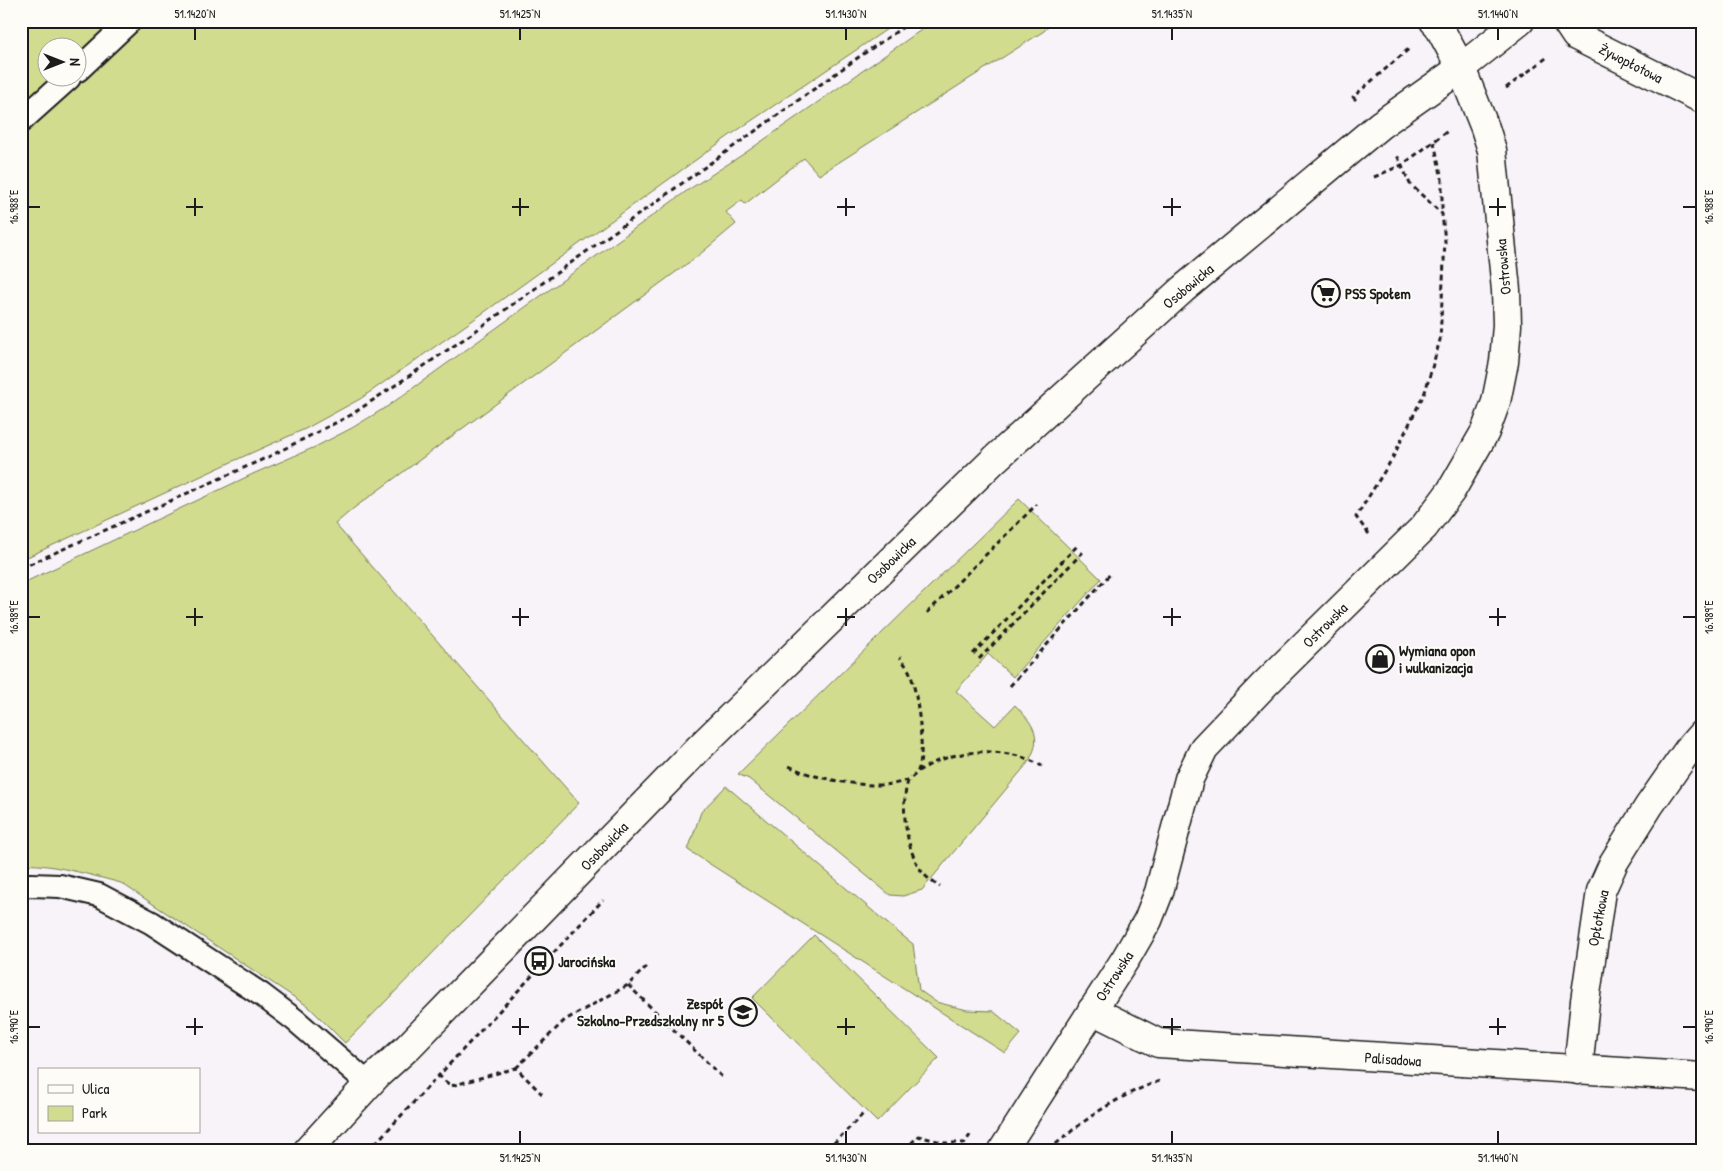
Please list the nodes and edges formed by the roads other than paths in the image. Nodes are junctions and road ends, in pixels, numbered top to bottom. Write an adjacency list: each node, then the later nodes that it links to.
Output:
1 (130, 21): 5 (lane)
2 (1434, 21): 6 (street, Ostrowska)
3 (1520, 21): 6 (street, Osobowicka)
4 (1566, 21): 8 (street, Żywopłotowa)
5 (88, 61)
6 (1461, 68): 12 (street, Ostrowska); 15 (street, Osobowicka)
7 (58, 88): 9 (lane)
8 (1702, 99)
9 (21, 121)
10 (1702, 734): 13 (street, Opłotkowa)
11 (21, 886): 15 (lane)
12 (1092, 1010): 13 (street, Palisadowa); 17 (street, Ostrowska)
13 (1578, 1070): 14 (street, Palisadowa)
14 (1702, 1077)
15 (369, 1084): 16 (street, Osobowicka)
16 (308, 1150)
17 (1003, 1150)

